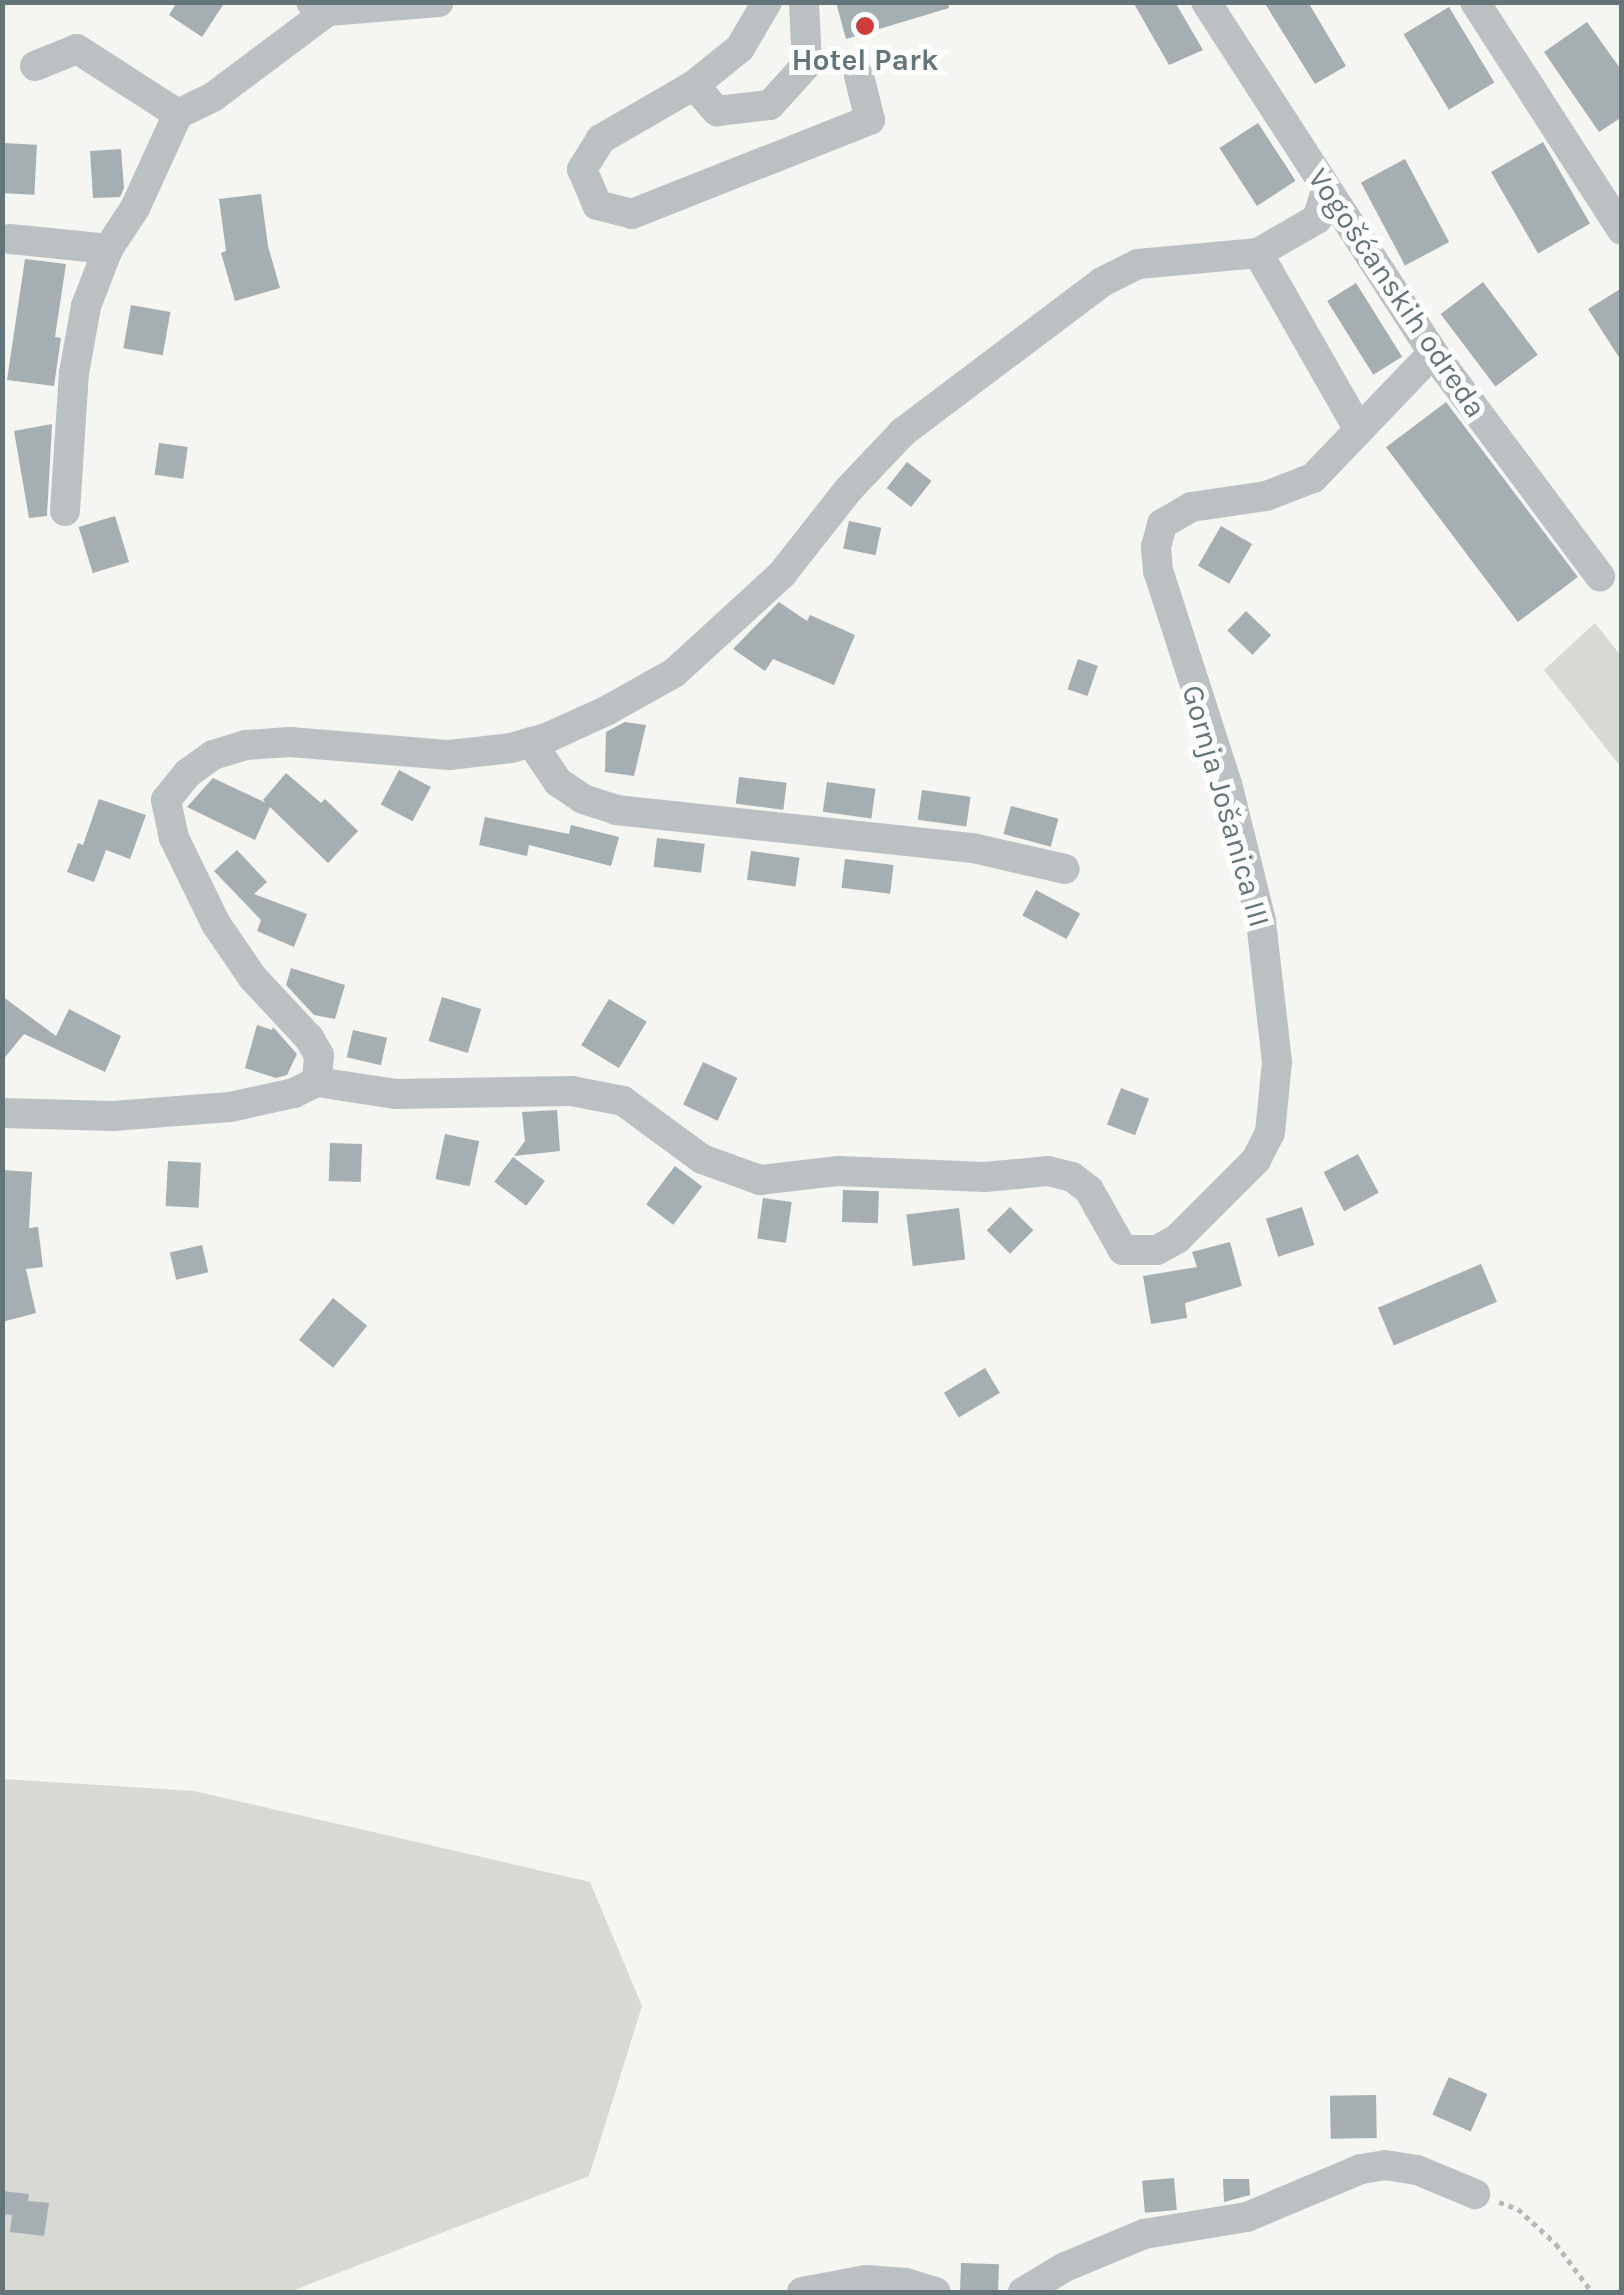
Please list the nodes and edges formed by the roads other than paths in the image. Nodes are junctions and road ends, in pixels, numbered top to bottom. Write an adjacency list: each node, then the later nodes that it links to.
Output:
1 (438, 2): 6 (street)
2 (766, 2): 9 (street)
3 (804, 2): 9 (street)
4 (1206, 2): 11 (street, Vogošćanskih odreda)
5 (1474, 2): 12 (street)
6 (320, 7): 10 (street)
7 (35, 66): 10 (street)
8 (859, 76): 9 (street)
9 (694, 85)
10 (178, 114): 14 (street)
11 (1326, 191): 15 (street); 16 (street, Vogošćanskih odreda)
12 (1622, 230)
13 (10, 239): 14 (street)
14 (108, 250): 18 (street)
15 (1258, 253): 17 (street); 20 (street)
16 (1433, 354): 17 (street, Gornja Jošanica III); 19 (street, Vogošćanskih odreda)
17 (1358, 428): 22 (street, Gornja Jošanica III)
18 (65, 511)
19 (1600, 576)
20 (531, 742): 21 (street); 22 (street)
21 (1065, 869)
22 (317, 1082): 23 (street, Gornja Jošanica III)
23 (2, 1113)
24 (1475, 2194): 27 (street)
25 (802, 2292): 26 (street)
26 (936, 2292)
27 (1023, 2292)

